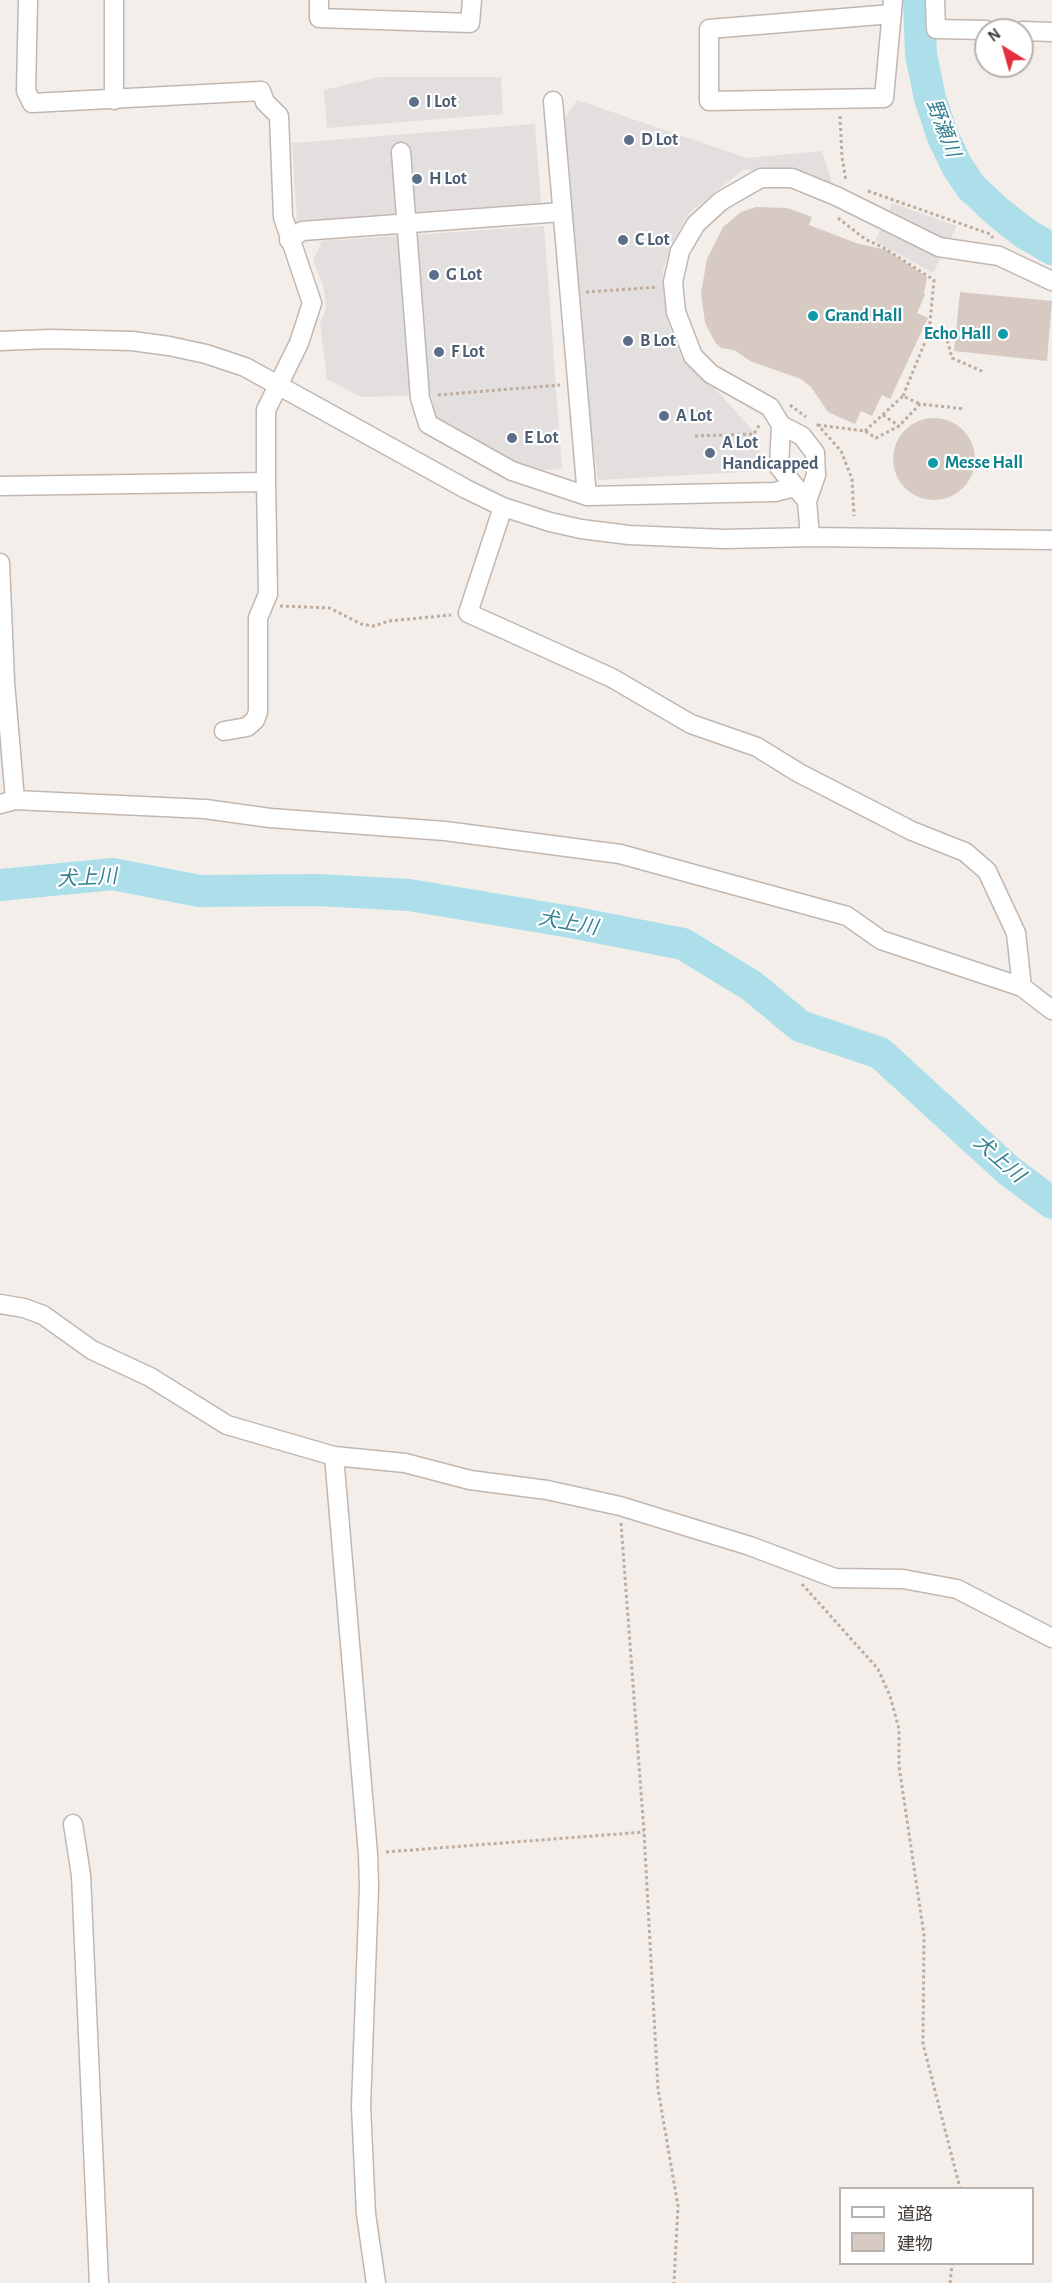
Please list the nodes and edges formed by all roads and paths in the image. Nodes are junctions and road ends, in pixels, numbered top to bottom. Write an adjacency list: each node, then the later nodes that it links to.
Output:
1 (28, 0): 11 (street)
2 (114, 0): 11 (street)
3 (319, 0): 4 (street)
4 (472, 0)
5 (935, 0): 7 (street)
6 (893, 7): 10 (street); 10 (street)
7 (974, 30)
8 (1034, 32): 9 (street)
9 (1052, 32)
10 (839, 99): 15 (path)
11 (114, 100): 18 (street)
12 (553, 101): 16 (street)
13 (401, 152): 17 (street)
14 (858, 187): 19 (path)
15 (841, 190): 20 (street); 21 (street); 23 (path)
16 (562, 212): 17 (street); 22 (street)
17 (408, 223): 18 (street); 41 (street)
18 (289, 240): 26 (street)
19 (995, 240)
20 (1052, 281)
21 (673, 286): 22 (path); 33 (street)
22 (569, 293): 41 (street)
23 (929, 332): 25 (path); 29 (path)
24 (0, 341): 26 (street)
25 (984, 372)
26 (279, 385): 38 (street); 43 (street)
27 (562, 385): 28 (path)
28 (433, 395)
29 (903, 396): 30 (path); 32 (path)
30 (920, 404): 31 (path); 35 (path)
31 (965, 409)
32 (883, 415): 35 (path); 36 (path)
33 (777, 419): 34 (path); 37 (path); 40 (street); 42 (street)
34 (818, 425): 36 (path); 44 (path)
35 (899, 426): 36 (path)
36 (865, 431)
37 (695, 436)
38 (266, 482): 39 (street); 48 (street)
39 (0, 486)
40 (795, 487): 41 (street); 42 (street)
41 (587, 496)
42 (807, 501): 45 (street)
43 (503, 507): 45 (street); 49 (street)
44 (854, 516)
45 (810, 537): 46 (street)
46 (1052, 540)
47 (0, 563): 50 (street)
48 (264, 605): 49 (path); 51 (street)
49 (468, 612): 53 (street)
50 (4, 724): 52 (street)
51 (224, 731)
52 (8, 802): 53 (street)
53 (1022, 987): 54 (street)
54 (1052, 1011)
55 (0, 1304): 56 (street)
56 (334, 1456): 57 (street); 62 (street)
57 (620, 1506): 59 (street); 61 (path)
58 (795, 1577): 63 (path)
59 (1052, 1638)
60 (72, 1824): 65 (street)
61 (644, 1832): 62 (path); 67 (path)
62 (368, 1854): 66 (street)
63 (960, 2187)
64 (952, 2265): 68 (path)
65 (99, 2283)
66 (376, 2283)
67 (674, 2283)
68 (950, 2283)

